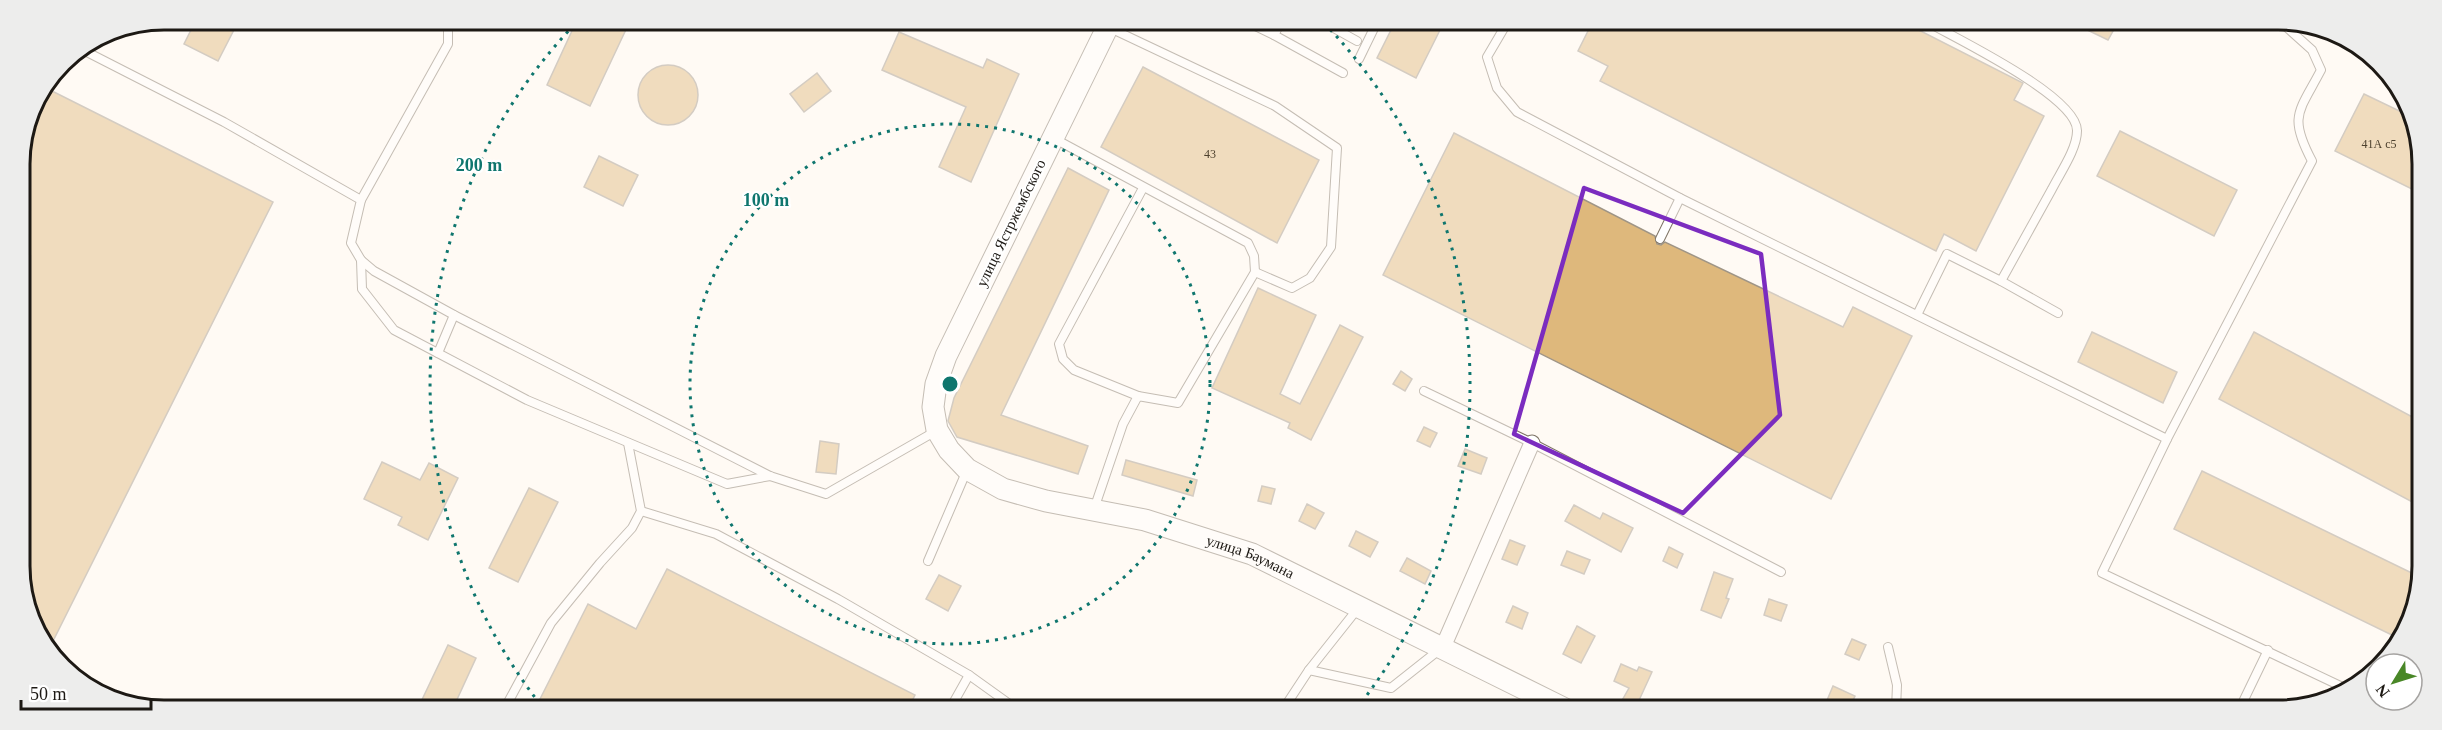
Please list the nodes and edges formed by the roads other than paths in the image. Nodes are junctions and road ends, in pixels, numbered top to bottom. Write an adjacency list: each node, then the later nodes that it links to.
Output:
1 (448, 30): 19 (lane)
2 (1106, 30): 16 (main road, улица Ястржембского)
3 (1121, 30): 22 (lane)
4 (1263, 30): 11 (lane)
5 (1277, 30): 11 (lane)
6 (1337, 30): 12 (lane)
7 (1373, 30): 14 (lane)
8 (1503, 30): 18 (lane)
9 (1942, 30): 23 (lane)
10 (2291, 31): 31 (lane)
11 (1274, 35): 15 (lane)
12 (1357, 41)
13 (90, 53): 19 (lane)
14 (1359, 58)
15 (1343, 73)
16 (1053, 138): 17 (lane); 30 (main road, улица Ястржембского)
17 (1143, 188): 22 (lane); 29 (lane)
18 (1680, 198): 20 (lane); 26 (lane)
19 (361, 200): 21 (lane)
20 (1660, 239)
21 (361, 260): 25 (lane); 27 (lane)
22 (1255, 272): 29 (lane)
23 (2001, 281): 24 (lane); 26 (lane)
24 (2058, 314)
25 (454, 315): 27 (lane); 35 (lane)
26 (1917, 315): 31 (lane)
27 (438, 353): 33 (lane)
28 (1424, 391): 32 (lane)
29 (1138, 396): 36 (lane)
30 (937, 430): 34 (main road, улица Баумана); 35 (lane)
31 (2167, 439): 43 (lane)
32 (1532, 442): 39 (lane); 41 (street)
33 (628, 443): 35 (lane); 37 (lane)
34 (967, 469): 36 (main road, улица Баумана); 38 (lane)
35 (770, 476)
36 (1094, 510): 40 (main road, улица Баумана)
37 (641, 511): 45 (lane); 47 (lane)
38 (928, 561)
39 (1781, 572)
40 (1360, 606): 41 (main road, улица Баумана); 44 (lane)
41 (1443, 647): 44 (lane); 51 (main road, улица Баумана)
42 (1888, 647): 52 (lane)
43 (2268, 650): 46 (lane); 53 (lane)
44 (1309, 670): 50 (lane)
45 (969, 675): 48 (lane); 49 (lane)
46 (2339, 685)
47 (509, 700)
48 (955, 700)
49 (1004, 700)
50 (1289, 700)
51 (1547, 700)
52 (1896, 700)
53 (2244, 700)

